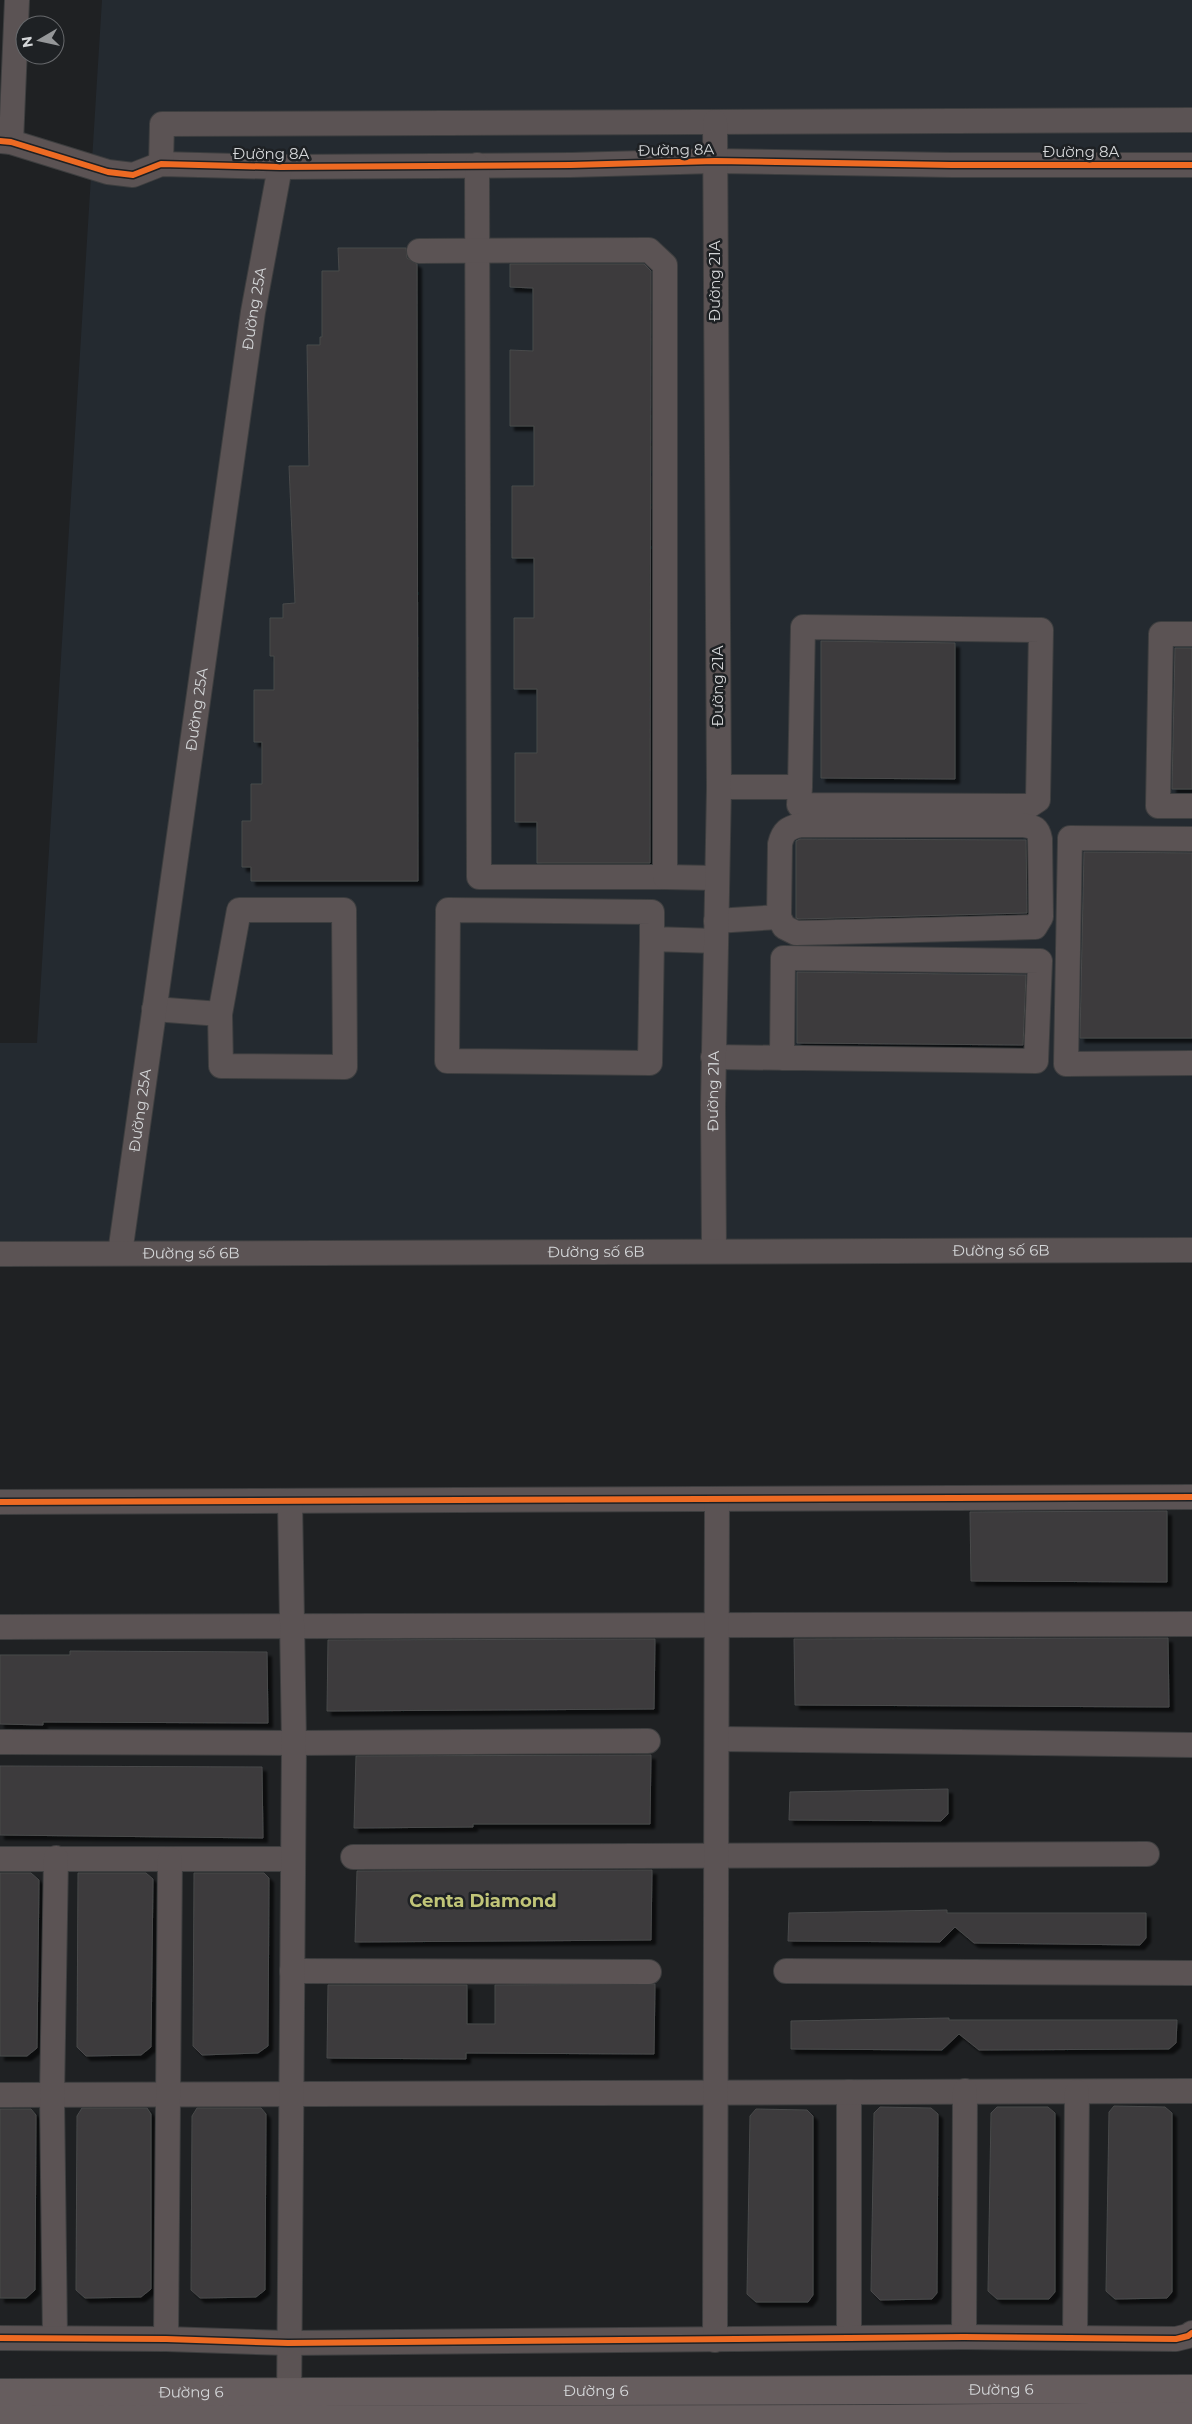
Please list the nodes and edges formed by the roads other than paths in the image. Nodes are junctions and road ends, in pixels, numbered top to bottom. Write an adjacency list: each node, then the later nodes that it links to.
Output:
1 (17, 0): 4 (street)
2 (1192, 120): 3 (street, Đường 8A)
3 (715, 122): 5 (street, Đường 21A); 6 (street, Đường 8A)
4 (6, 141): 6 (street)
5 (715, 161): 7 (street, Đường 8A); 8 (street, Đường 8A); 13 (street, Đường 21A)
6 (160, 164): 9 (street, Đường 8A)
7 (477, 165): 9 (street, Đường 8A); 11 (street)
8 (1192, 165)
9 (280, 167): 22 (street, Đường 25A)
10 (419, 251): 11 (street)
11 (476, 251): 17 (street); 17 (street)
12 (1192, 634): 15 (street)
13 (718, 787): 14 (street); 18 (street, Đường 21A)
14 (800, 787): 14 (street)
15 (1192, 806)
16 (1192, 839): 26 (street)
17 (665, 877): 18 (street)
18 (717, 878): 20 (street, Đường 21A)
19 (779, 917): 19 (street); 20 (street)
20 (716, 931): 21 (street); 24 (street, Đường 21A)
21 (652, 939): 21 (street)
22 (154, 1009): 23 (street); 29 (street, Đường 25A)
23 (220, 1014): 23 (street)
24 (714, 1057): 25 (street); 28 (street, Đường 21A)
25 (782, 1058): 25 (street)
26 (1192, 1063)
27 (1192, 1250): 28 (street, Đường số 6B)
28 (714, 1251): 29 (street, Đường số 6B)
29 (120, 1253): 30 (street, Đường số 6B)
30 (0, 1254)
31 (1192, 1496): 32 (street)
32 (717, 1500): 33 (street); 35 (street)
33 (290, 1501): 34 (street); 38 (street)
34 (0, 1502)
35 (718, 1624): 36 (street); 38 (street); 39 (street)
36 (1192, 1624)
37 (0, 1627): 38 (street)
38 (292, 1627): 42 (street)
39 (718, 1739): 43 (street); 46 (street)
40 (648, 1741): 42 (street)
41 (0, 1742): 42 (street)
42 (294, 1743): 50 (street)
43 (1192, 1745)
44 (1147, 1854): 46 (street)
45 (353, 1857): 46 (street)
46 (717, 1857): 59 (street)
47 (56, 1858): 48 (street); 49 (street); 63 (street)
48 (0, 1859)
49 (170, 1859): 50 (street); 61 (street)
50 (293, 1859): 51 (street)
51 (292, 1971): 53 (street); 62 (street)
52 (786, 1971): 54 (street)
53 (649, 1972)
54 (1192, 1973)
55 (965, 2091): 57 (street); 58 (street); 66 (street)
56 (1192, 2091): 58 (street)
57 (849, 2092): 59 (street); 69 (street)
58 (1077, 2092): 70 (street)
59 (717, 2094): 62 (street); 71 (street)
60 (0, 2095): 63 (street)
61 (168, 2095): 62 (street); 63 (street); 68 (street)
62 (290, 2095): 72 (street)
63 (52, 2096): 65 (street)
64 (1192, 2333): 70 (street)
65 (55, 2337): 67 (street); 68 (street)
66 (964, 2337): 69 (street); 70 (street)
67 (0, 2338)
68 (166, 2338): 72 (street)
69 (849, 2338): 71 (street)
70 (1075, 2338)
71 (715, 2340): 72 (street)
72 (288, 2343): 74 (street)
73 (1192, 2389): 74 (main road, Đường 6)
74 (289, 2392): 75 (main road, Đường 6); 77 (street)
75 (0, 2393)
76 (1192, 2416): 77 (main road, Đường 6)
77 (289, 2419): 78 (main road, Đường 6)
78 (0, 2420)

